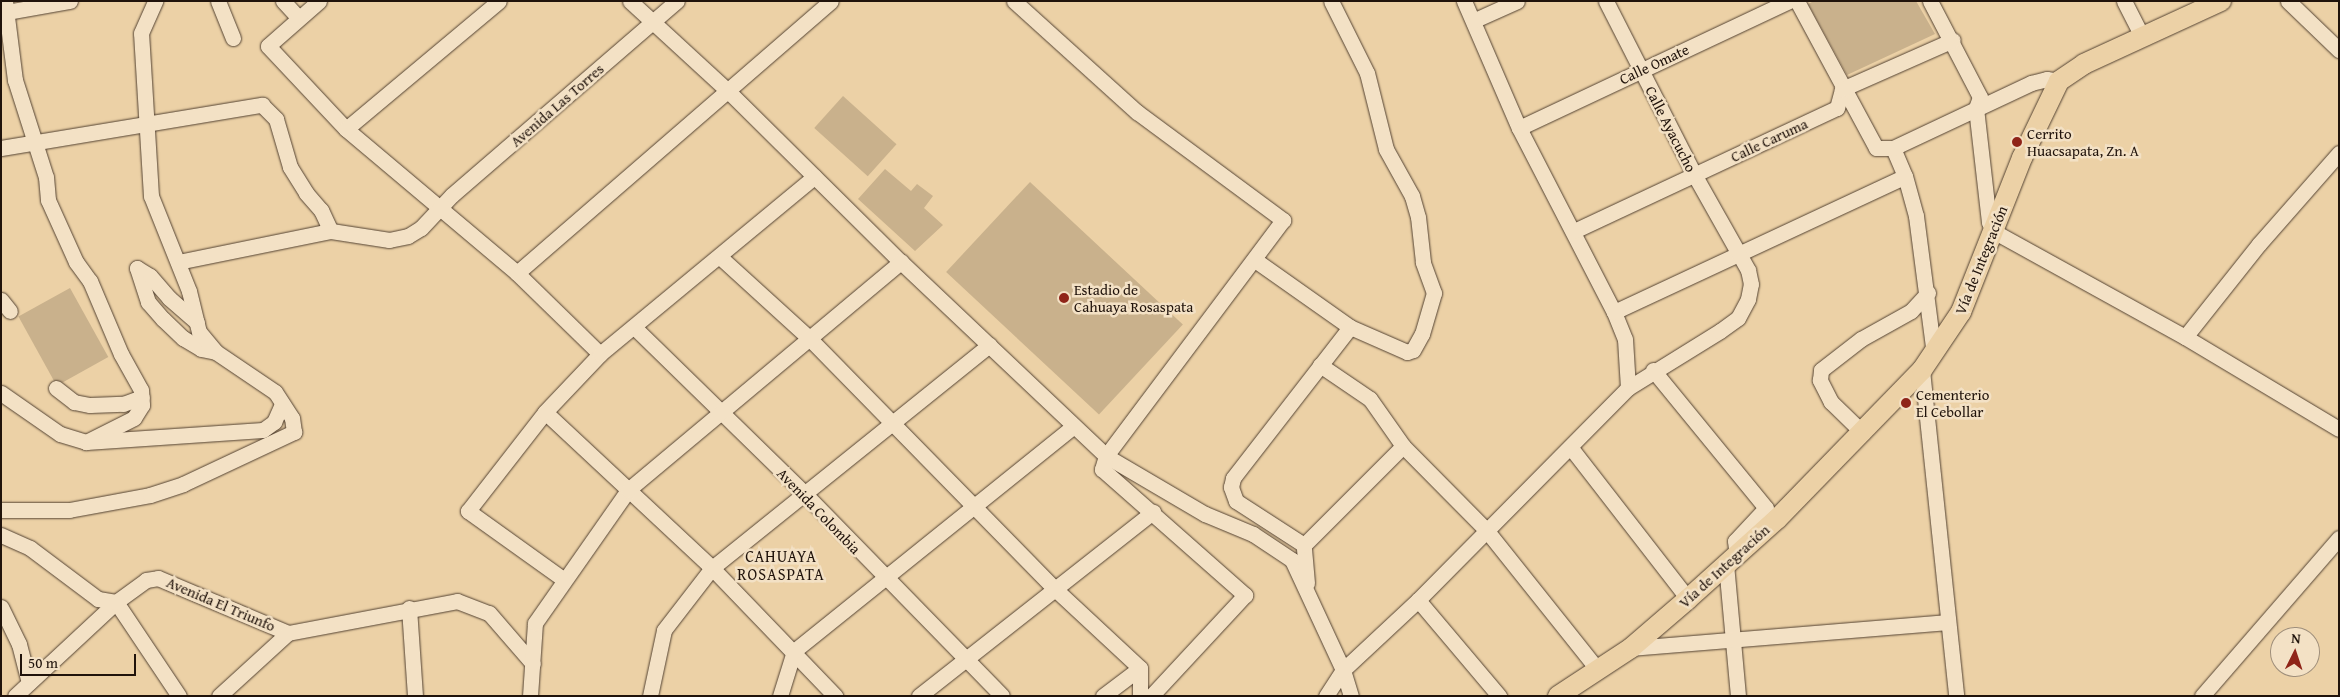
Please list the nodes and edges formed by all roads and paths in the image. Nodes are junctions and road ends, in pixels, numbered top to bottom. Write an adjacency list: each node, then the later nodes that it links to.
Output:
1 (70, 1): 21 (street)
2 (155, 1): 34 (street)
3 (218, 1): 26 (street)
4 (283, 1): 22 (street)
5 (319, 1): 22 (street)
6 (499, 1): 36 (street)
7 (630, 1): 24 (street)
8 (677, 1): 24 (street, Avenida Las Torres)
9 (831, 1): 32 (street)
10 (1014, 1): 50 (street)
11 (1331, 1): 58 (street)
12 (1464, 1): 23 (street)
13 (1517, 1): 23 (street)
14 (1606, 1): 29 (street, Calle Ayacucho)
15 (1790, 1): 29 (street, Calle Omate)
16 (1796, 1): 31 (street)
17 (1930, 1): 27 (street)
18 (2124, 1): 25 (street)
19 (2221, 1): 25 (main road, Vía de Integración)
20 (2288, 1): 28 (street)
21 (4, 9): 37 (street)
22 (299, 18): 36 (street)
23 (1475, 20): 35 (street)
24 (653, 23): 32 (street); 44 (street, Avenida Las Torres)
25 (2142, 36): 30 (main road, Vía de Integración)
26 (233, 38)
27 (1953, 40): 31 (street); 33 (street)
28 (2339, 50)
29 (1640, 71): 35 (street, Calle Omate); 41 (street, Calle Ayacucho)
30 (2059, 81): 33 (street); 47 (main road, Vía de Integración)
31 (1842, 89): 39 (street); 41 (street, Calle Caruma)
32 (729, 92): 43 (street); 53 (street)
33 (1976, 108): 39 (street); 47 (street)
34 (149, 125): 37 (street); 45 (street); 51 (street)
35 (1519, 128): 46 (street)
36 (346, 129): 44 (street)
37 (35, 143): 38 (street); 71 (street)
38 (1, 148)
39 (1893, 148): 42 (street)
40 (2339, 153): 59 (street)
41 (1694, 174): 46 (street, Calle Caruma); 48 (street, Calle Ayacucho)
42 (1905, 176): 48 (street); 54 (street)
43 (814, 177): 49 (street); 52 (street)
44 (437, 209): 45 (street, Avenida Las Torres); 53 (street)
45 (331, 231): 51 (street)
46 (1574, 231): 55 (street)
47 (1993, 231): 59 (street); 64 (main road, Vía de Integración)
48 (1740, 255): 55 (street); 66 (street, Calle Ayacucho)
49 (720, 258): 57 (street); 60 (street)
50 (1255, 260): 58 (street); 82 (street)
51 (178, 262): 56 (street)
52 (901, 262): 60 (street); 61 (street)
53 (516, 273): 63 (street)
54 (1928, 293): 64 (street); 78 (street)
55 (1614, 312): 69 (street)
56 (197, 322): 62 (street); 62 (street)
57 (634, 326): 63 (street); 74 (street, Avenida Colombia)
58 (1350, 327): 65 (street)
59 (2185, 337): 77 (street)
60 (810, 339): 74 (street); 75 (street)
61 (989, 345): 75 (street); 76 (street)
62 (216, 352): 72 (street)
63 (600, 354): 73 (street)
64 (1934, 354): 67 (main road, Vía de Integración)
65 (1320, 365): 80 (street); 91 (street)
66 (1653, 370): 69 (street, Calle Ayacucho); 92 (street)
67 (1922, 370): 78 (main road, Vía de Integración); 103 (street)
68 (56, 388): 71 (street)
69 (1628, 388): 81 (street, Calle Ayacucho)
70 (1, 393): 79 (street)
71 (142, 397): 79 (street)
72 (282, 404): 79 (street); 86 (street)
73 (545, 412): 83 (street); 94 (street)
74 (719, 413): 83 (street); 84 (street, Avenida Colombia)
75 (894, 421): 84 (street); 85 (street)
76 (1073, 427): 82 (street); 85 (street)
77 (2339, 429)
78 (1863, 433): 92 (main road, Vía de Integración)
79 (86, 442)
80 (1404, 446): 88 (street); 91 (street)
81 (1571, 448): 88 (street, Calle Ayacucho); 98 (street)
82 (1106, 456): 87 (street); 97 (street)
83 (628, 490): 93 (street); 94 (street)
84 (805, 494): 93 (street); 95 (street, Avenida Colombia)
85 (976, 507): 95 (street); 96 (street)
86 (1, 510)
87 (1153, 512): 96 (street); 126 (street)
88 (1487, 531): 99 (street, Calle Ayacucho); 112 (street)
89 (1, 535): 100 (street)
90 (2339, 538): 132 (street)
91 (1304, 545): 97 (street)
92 (1731, 559): 98 (main road, Vía de Integración); 105 (street)
93 (712, 568): 107 (street); 119 (street)
94 (563, 579): 109 (street)
95 (884, 579): 107 (street); 108 (street, Avenida Colombia)
96 (1055, 589): 108 (street); 110 (street)
97 (1307, 592): 111 (street)
98 (1688, 599): 106 (main road, Vía de Integración)
99 (1418, 600): 111 (street, Calle Ayacucho); 129 (street)
100 (116, 602): 104 (street, Avenida El Triunfo); 113 (street, Avenida El Triunfo); 115 (street)
101 (1, 607): 113 (street)
102 (409, 608): 104 (street, Avenida El Triunfo); 109 (street, Avenida El Triunfo); 117 (street)
103 (1947, 622): 105 (street); 131 (street)
104 (288, 632): 116 (street)
105 (1731, 641): 106 (street); 130 (street)
106 (1631, 648): 112 (main road, Vía de Integración)
107 (794, 650): 120 (street); 121 (street)
108 (966, 660): 122 (street); 123 (street, Avenida Colombia)
109 (533, 664): 118 (street)
110 (1140, 668): 124 (street); 125 (street)
111 (1343, 670): 127 (street, Calle Ayacucho); 128 (street)
112 (1598, 670): 114 (main road, Vía de Integración)
113 (25, 690)
114 (1570, 692)
115 (178, 696)
116 (218, 696)
117 (415, 696)
118 (530, 696)
119 (650, 696)
120 (780, 696)
121 (835, 696)
122 (919, 696)
123 (1002, 696)
124 (1103, 696)
125 (1140, 696)
126 (1151, 696)
127 (1326, 696)
128 (1351, 696)
129 (1499, 696)
130 (1738, 696)
131 (1956, 696)
132 (2202, 696)

